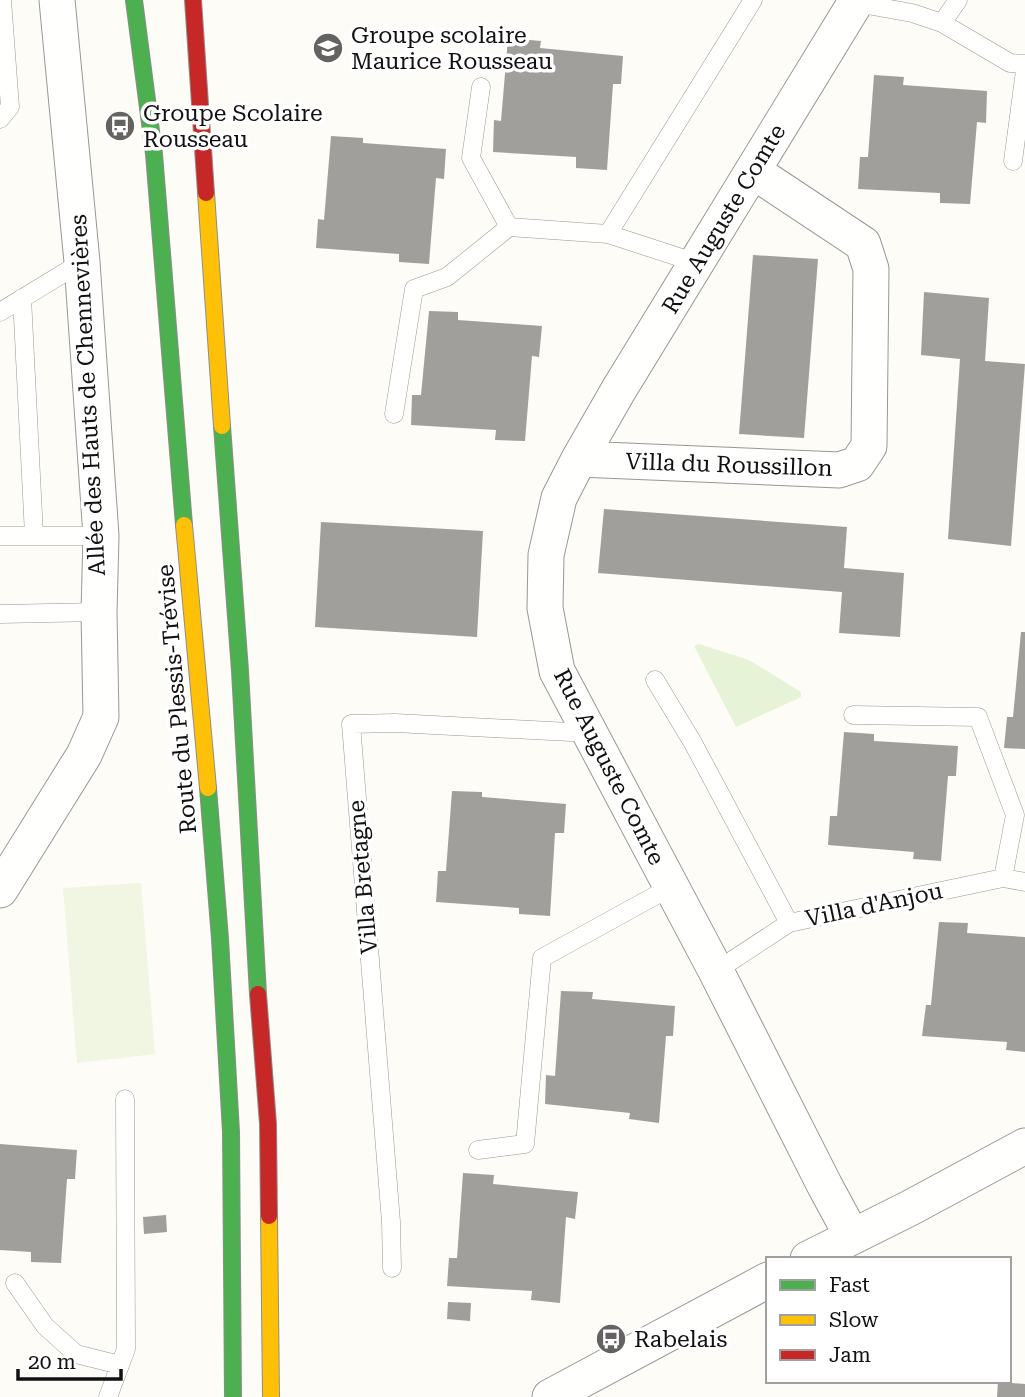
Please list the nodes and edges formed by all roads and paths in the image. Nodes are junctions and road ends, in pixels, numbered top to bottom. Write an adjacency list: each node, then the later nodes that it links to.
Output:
1 (2, 0): 9 (lane)
2 (57, 0): 18 (street, Allée des Hauts de Chennevières)
3 (134, 0): 49 (main road, Route du Plessis-Trévise)
4 (193, 0): 50 (main road)
5 (753, 0): 17 (lane)
6 (958, 0): 8 (lane)
7 (856, 1): 8 (lane); 15 (street, Rue Auguste Comte)
8 (942, 23): 10 (lane)
9 (3, 46): 13 (lane)
10 (1025, 64)
11 (1025, 71): 14 (lane)
12 (481, 87): 16 (lane)
13 (0, 119)
14 (1013, 161)
15 (753, 171): 19 (street, Rue Auguste Comte); 23 (street, Villa du Roussillon)
16 (509, 227): 17 (lane); 22 (lane)
17 (608, 234): 19 (lane)
18 (82, 262): 20 (lane); 26 (street, Allée des Hauts de Chennevières)
19 (697, 263): 23 (street, Rue Auguste Comte)
20 (22, 298): 21 (lane); 25 (lane)
21 (0, 312)
22 (394, 414)
23 (579, 459): 31 (street, Rue Auguste Comte)
24 (0, 536): 25 (lane)
25 (34, 536): 26 (lane)
26 (101, 536): 27 (street, Allée des Hauts de Chennevières)
27 (99, 612): 28 (lane); 36 (street, Allée des Hauts de Chennevières)
28 (0, 614)
29 (655, 680): 37 (lane)
30 (853, 715): 32 (lane)
31 (590, 733): 35 (street, Rue Auguste Comte); 44 (lane, Villa Bretagne)
32 (1020, 816): 33 (lane)
33 (1003, 878): 34 (lane, Villa d'Anjou); 37 (lane, Villa d'Anjou)
34 (1025, 882)
35 (671, 887): 38 (street, Rue Auguste Comte); 41 (lane)
36 (0, 890)
37 (789, 923): 38 (lane, Villa d'Anjou)
38 (716, 971): 42 (street, Rue Auguste Comte)
39 (125, 1099): 47 (lane)
40 (1025, 1146): 42 (street)
41 (478, 1150)
42 (852, 1236): 43 (street)
43 (812, 1257)
44 (392, 1268)
45 (766, 1281): 51 (street)
46 (15, 1283): 47 (lane)
47 (120, 1365): 48 (lane)
48 (108, 1397)
49 (233, 1397)
50 (271, 1397)
51 (550, 1397)

